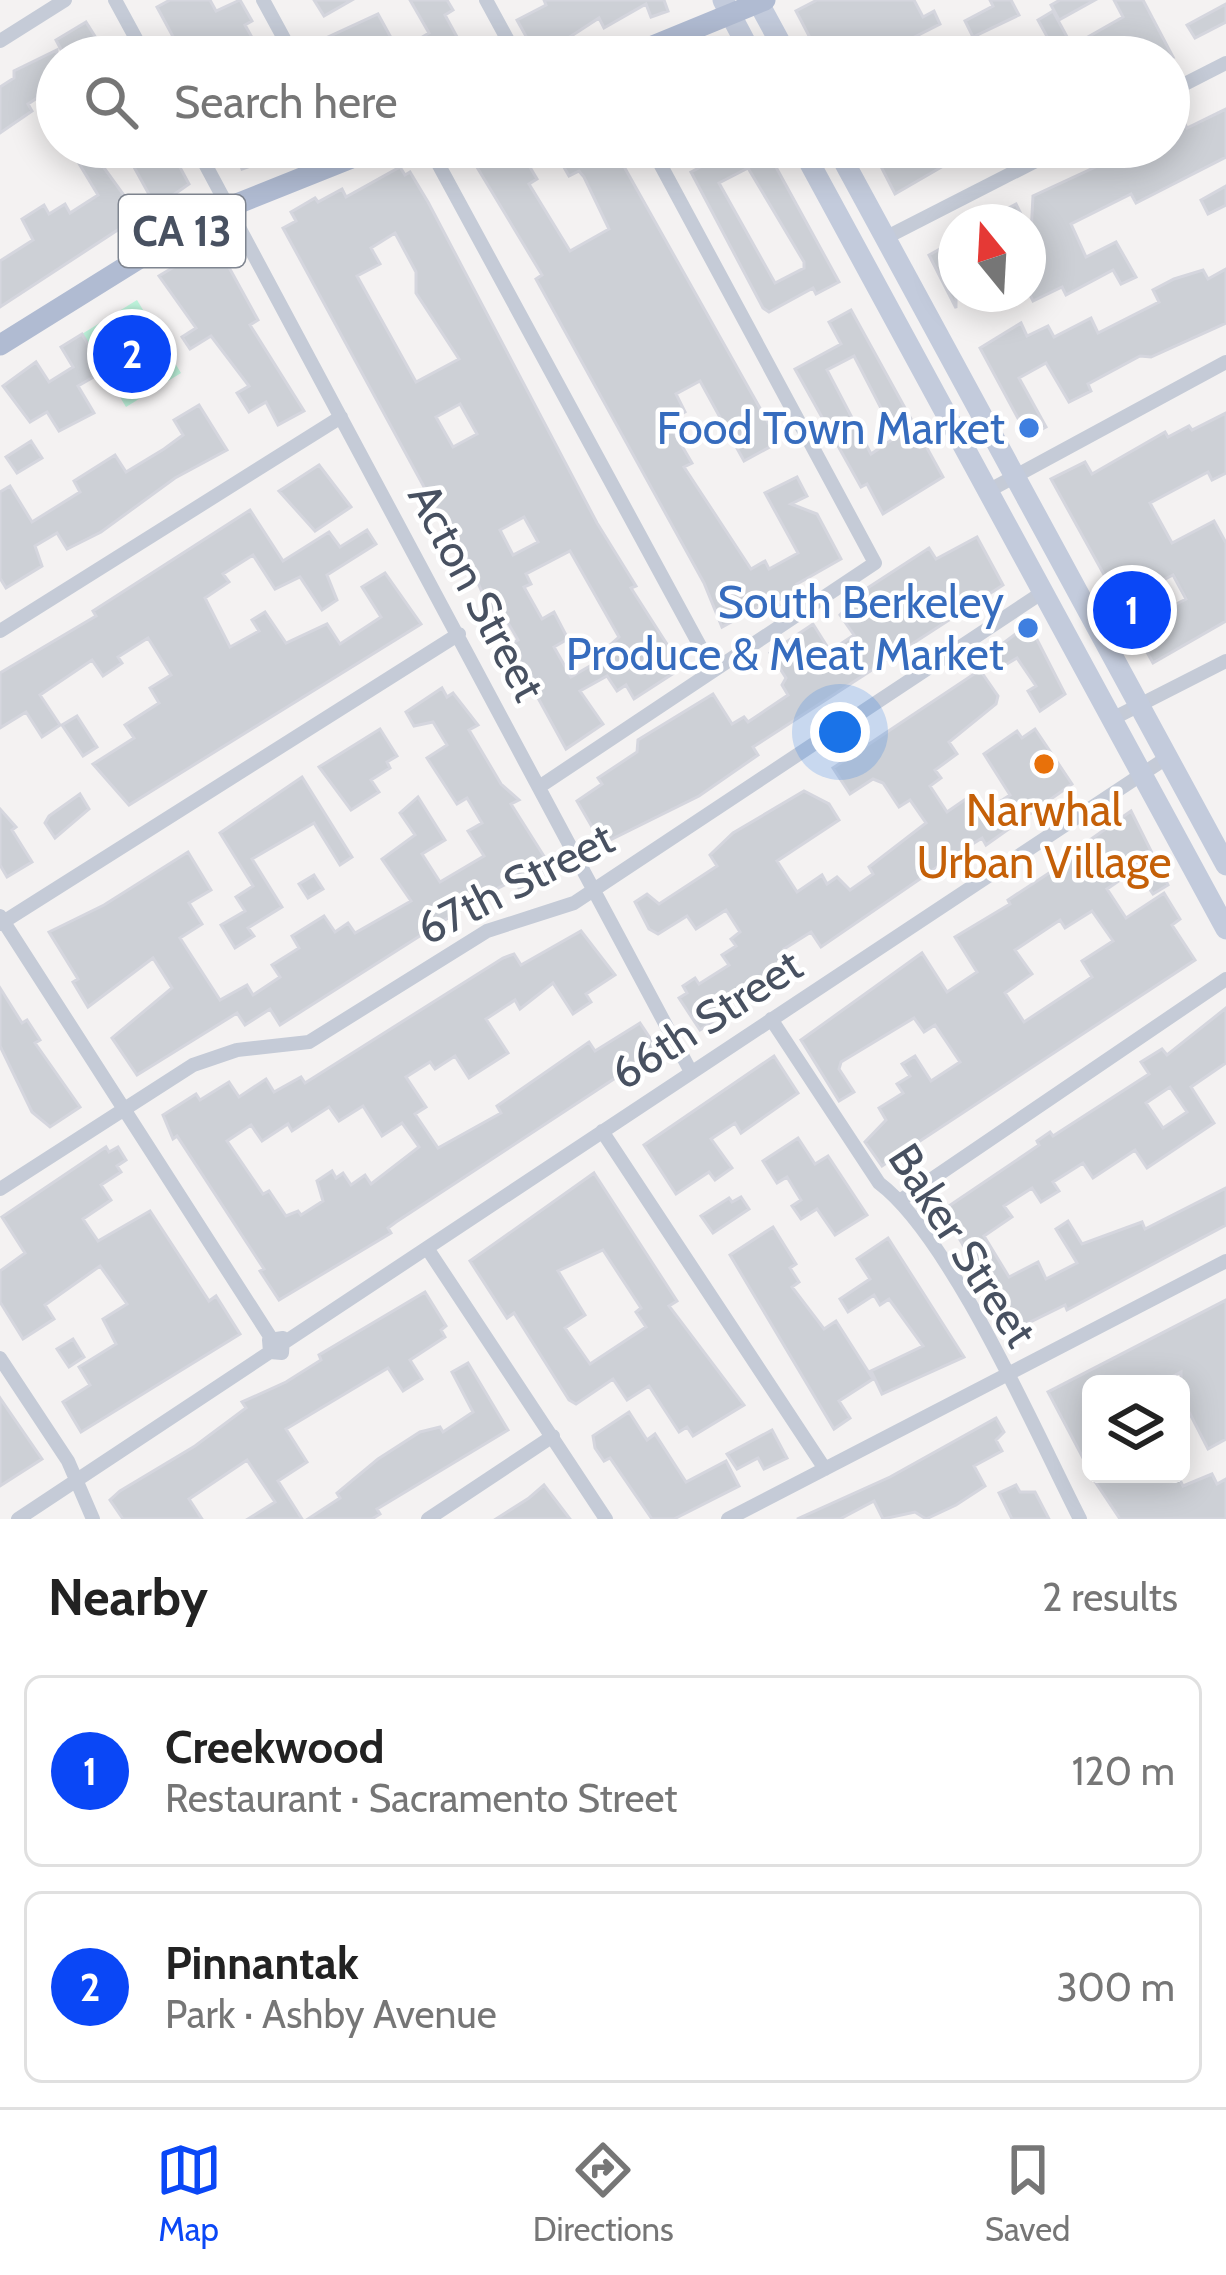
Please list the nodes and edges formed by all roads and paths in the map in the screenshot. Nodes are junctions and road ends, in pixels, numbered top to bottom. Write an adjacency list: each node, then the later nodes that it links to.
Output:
1 (65, 0): 13 (street)
2 (115, 0): 7 (street)
3 (263, 0): 8 (street)
4 (486, 0): 9 (street)
5 (760, 1): 6 (main road); 12 (street)
6 (727, 8): 10 (main road); 11 (street)
7 (135, 36)
8 (283, 36)
9 (506, 36)
10 (669, 36)
11 (742, 36)
12 (778, 36)
13 (0, 41)
14 (1226, 63): 15 (street)
15 (1190, 81)
16 (207, 168): 23 (street, Acton Street)
17 (312, 168): 23 (main road, CA 13)
18 (440, 168): 34 (street)
19 (662, 168): 34 (street)
20 (812, 168): 29 (street)
21 (847, 168): 24 (street)
22 (1023, 168): 24 (street)
23 (227, 206): 25 (main road, CA 13); 27 (street, Acton Street)
24 (885, 238): 28 (street)
25 (0, 345)
26 (1226, 362): 28 (street)
27 (340, 417): 31 (street); 32 (street, Acton Street)
28 (1014, 474): 29 (street); 35 (street)
29 (988, 490): 30 (street)
30 (1043, 592): 36 (street); 41 (street, 67th Street)
31 (0, 631)
32 (459, 634): 39 (street, Acton Street); 42 (street)
33 (1226, 661): 35 (street)
34 (713, 670): 39 (street)
35 (1138, 704): 36 (street); 37 (street)
36 (1112, 719): 38 (street)
37 (1168, 757): 38 (street, 66th Street); 40 (street)
38 (1141, 773): 43 (street); 45 (street, 66th Street)
39 (539, 787): 41 (street, Acton Street)
40 (1226, 865)
41 (592, 891): 46 (street, Acton Street); 47 (street, 67th Street)
42 (1, 920): 47 (street)
43 (1226, 929)
44 (1226, 979): 50 (street)
45 (771, 1019): 46 (street, 66th Street); 50 (street, Baker Street)
46 (691, 1072): 48 (street, 66th Street)
47 (122, 1111): 49 (street, 67th Street); 53 (street)
48 (602, 1131): 51 (street, 66th Street); 57 (street)
49 (0, 1190)
50 (901, 1200): 55 (street, Baker Street)
51 (427, 1248): 53 (street, 66th Street); 56 (street)
52 (1226, 1261): 55 (street)
53 (275, 1344): 58 (street, 66th Street)
54 (0, 1358): 58 (street)
55 (1006, 1375): 57 (street); 64 (street, Baker Street)
56 (553, 1436): 61 (street); 62 (street)
57 (825, 1468): 63 (street)
58 (75, 1481): 59 (street, 66th Street); 60 (street)
59 (18, 1519)
60 (94, 1519)
61 (428, 1519)
62 (606, 1519)
63 (728, 1519)
64 (1080, 1519)

